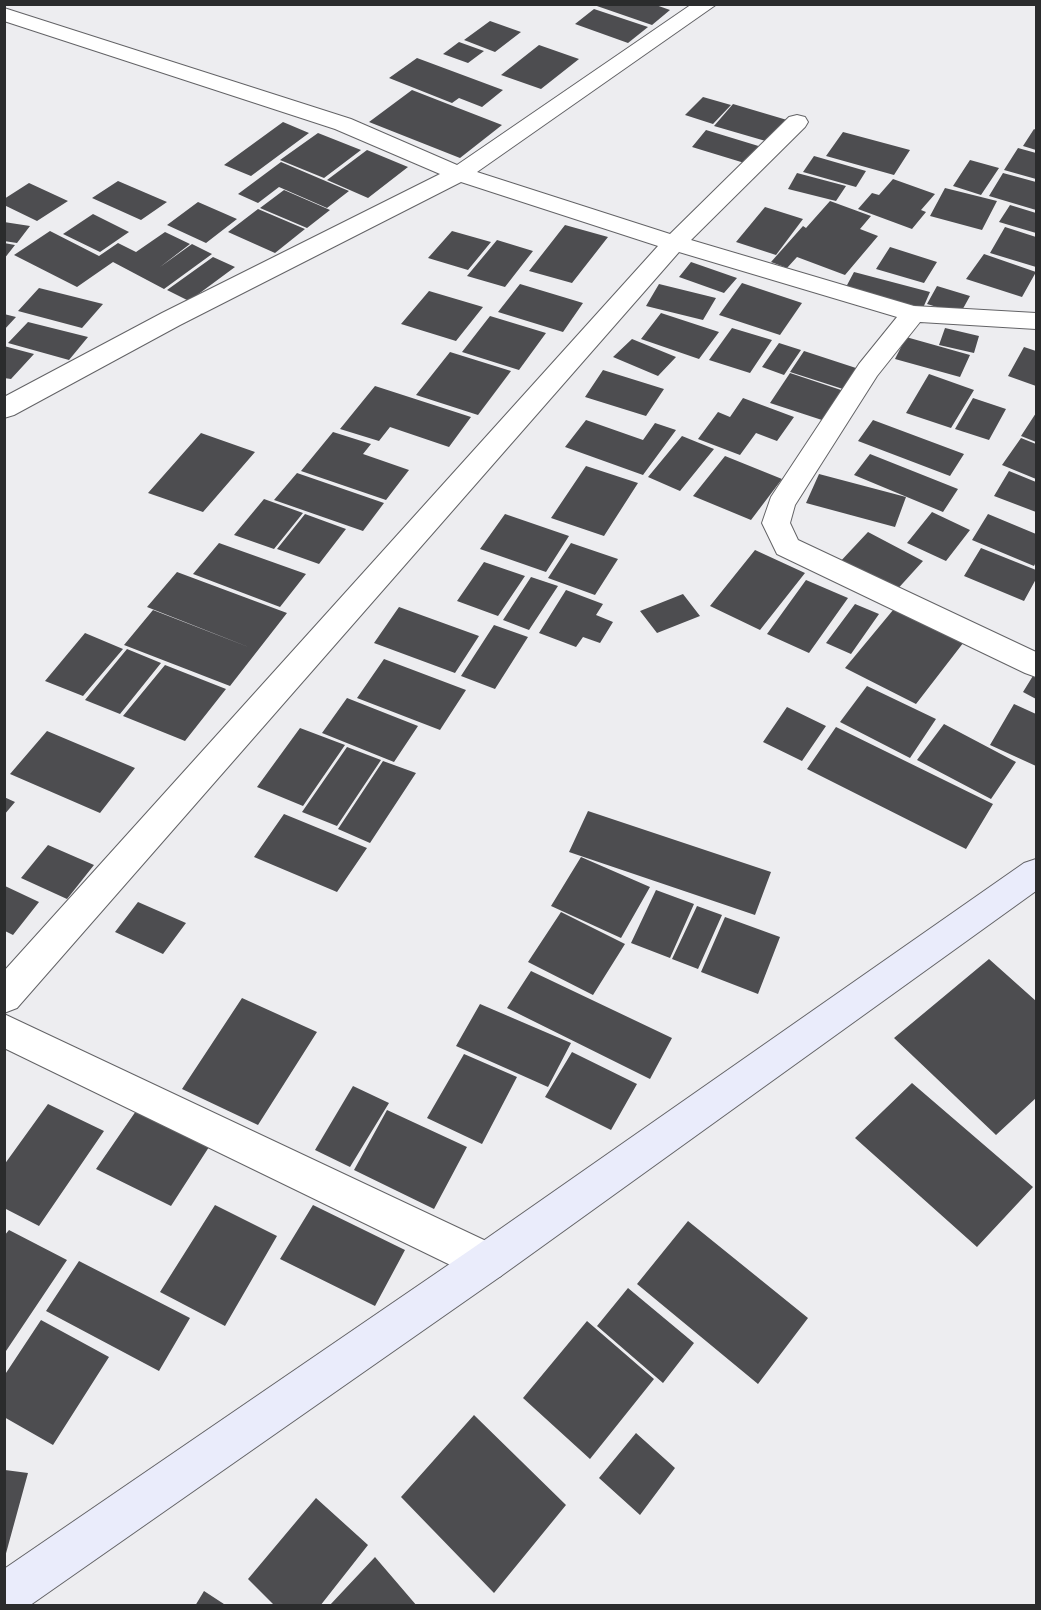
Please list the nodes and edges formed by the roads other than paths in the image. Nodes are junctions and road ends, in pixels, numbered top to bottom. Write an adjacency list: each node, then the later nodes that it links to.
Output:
1 (707, 4): 4 (street)
2 (4, 14): 4 (street)
3 (797, 122): 5 (street)
4 (459, 174): 5 (street); 8 (street)
5 (674, 243): 6 (street); 11 (street)
6 (913, 314): 7 (street); 9 (street)
7 (1032, 315)
8 (4, 409)
9 (1036, 665)
10 (1036, 873): 13 (street)
11 (4, 997)
12 (4, 1030): 13 (street)
13 (486, 1262): 14 (street)
14 (4, 1596)

